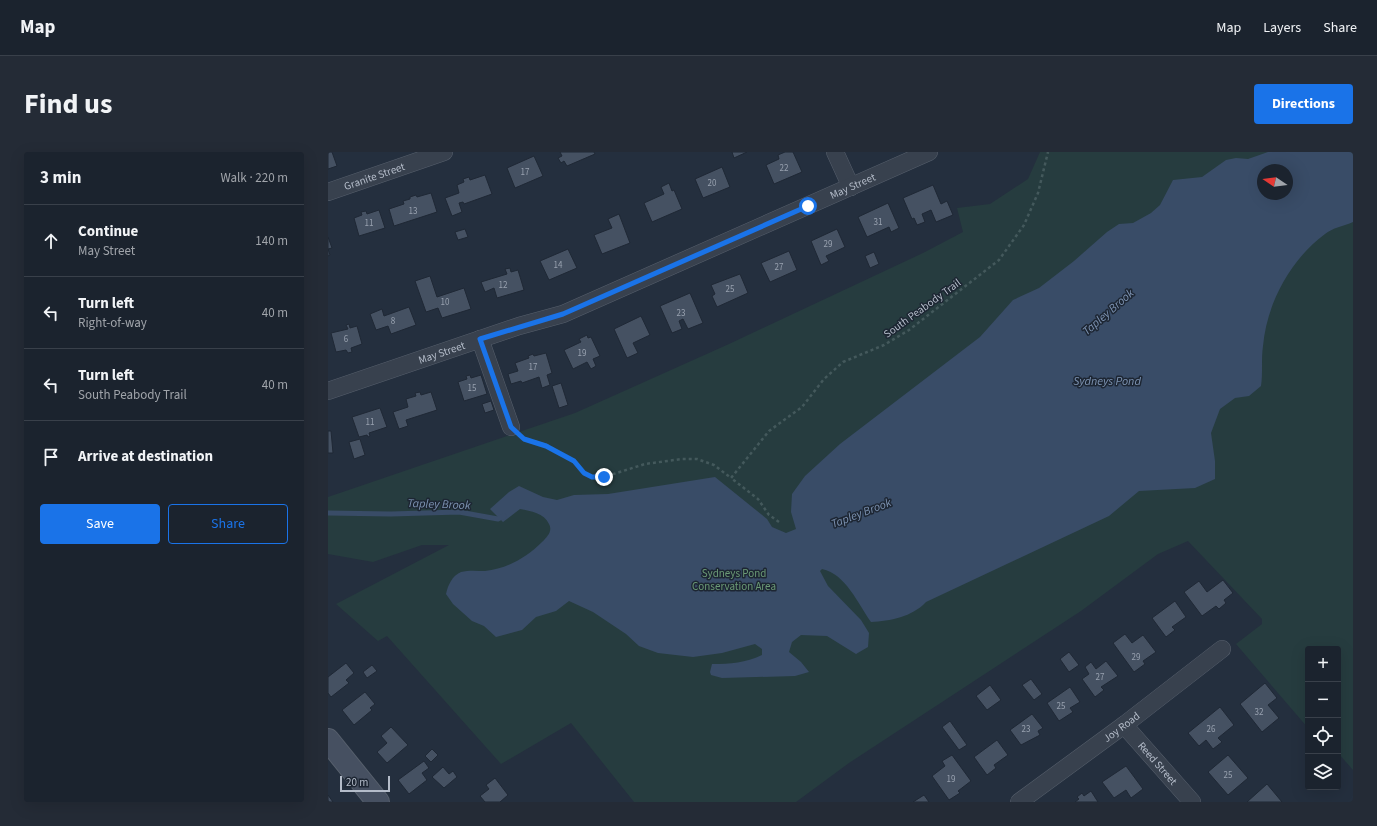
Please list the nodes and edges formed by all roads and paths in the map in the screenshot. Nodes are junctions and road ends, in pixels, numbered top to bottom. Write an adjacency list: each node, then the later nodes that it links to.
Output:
1 (444, 152): 6 (street, Granite Street)
2 (835, 152): 5 (street)
3 (929, 152): 5 (street, May Street)
4 (1048, 152): 10 (path, South Peabody Trail)
5 (851, 187): 7 (street, May Street)
6 (328, 192)
7 (480, 339): 8 (street, May Street); 9 (street)
8 (328, 391)
9 (511, 427): 10 (path)
10 (731, 478): 11 (path)
11 (779, 522)
12 (1222, 649): 13 (street, Joy Road)
13 (1124, 725): 16 (street, Joy Road); 17 (street, Reed Street)
14 (328, 740): 15 (main road)
15 (378, 802)
16 (1019, 802)
17 (1192, 802)

